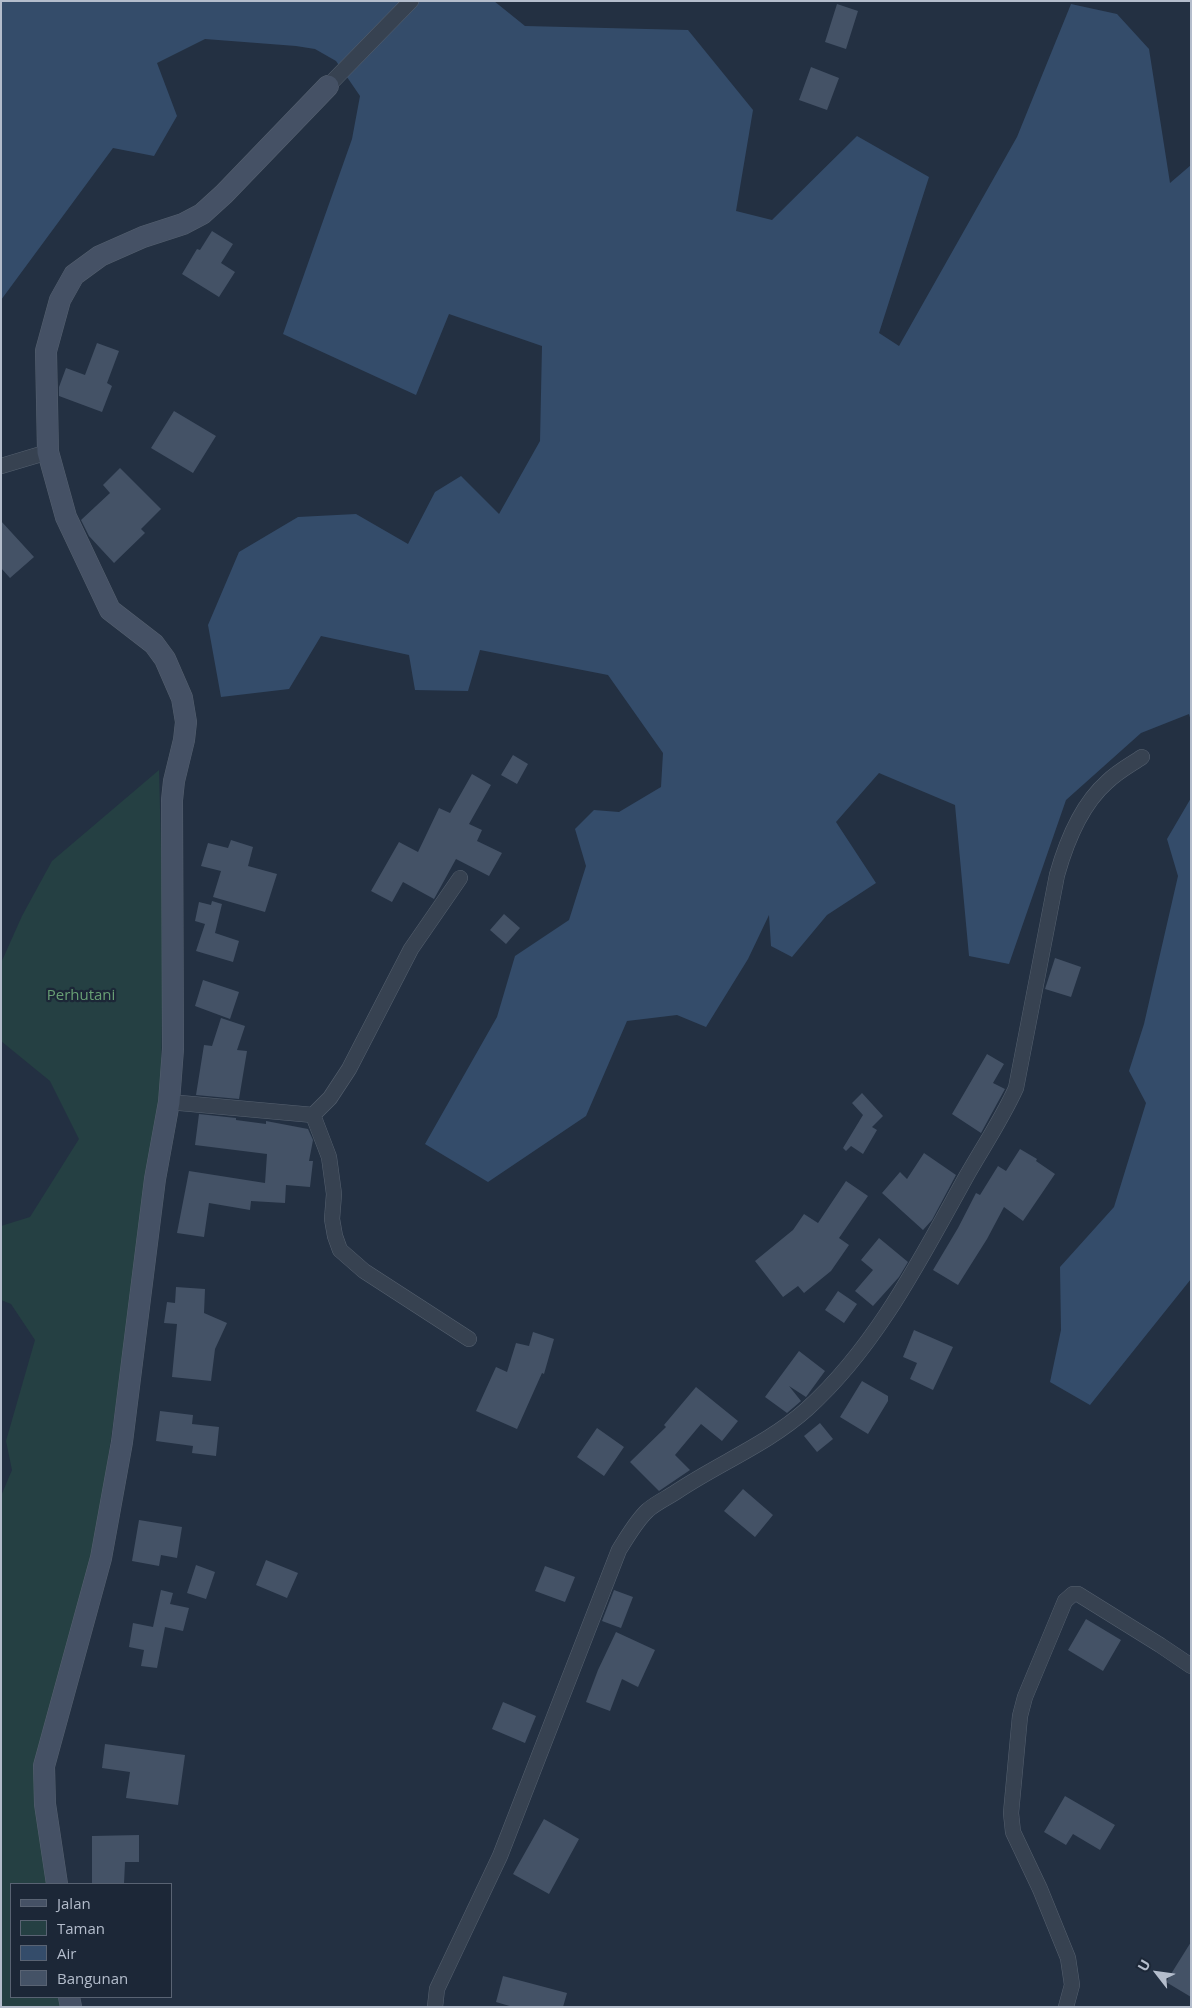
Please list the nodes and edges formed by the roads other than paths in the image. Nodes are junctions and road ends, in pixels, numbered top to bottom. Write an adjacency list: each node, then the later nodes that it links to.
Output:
1 (411, 1): 2 (street)
2 (328, 86): 3 (street)
3 (48, 452): 4 (street); 7 (street)
4 (1, 466)
5 (1142, 756): 12 (street)
6 (460, 878): 8 (street)
7 (169, 1102): 8 (street); 11 (street)
8 (313, 1115): 9 (street)
9 (469, 1340)
10 (1191, 1666): 13 (street)
11 (57, 1883)
12 (434, 2007)
13 (1066, 2007)

